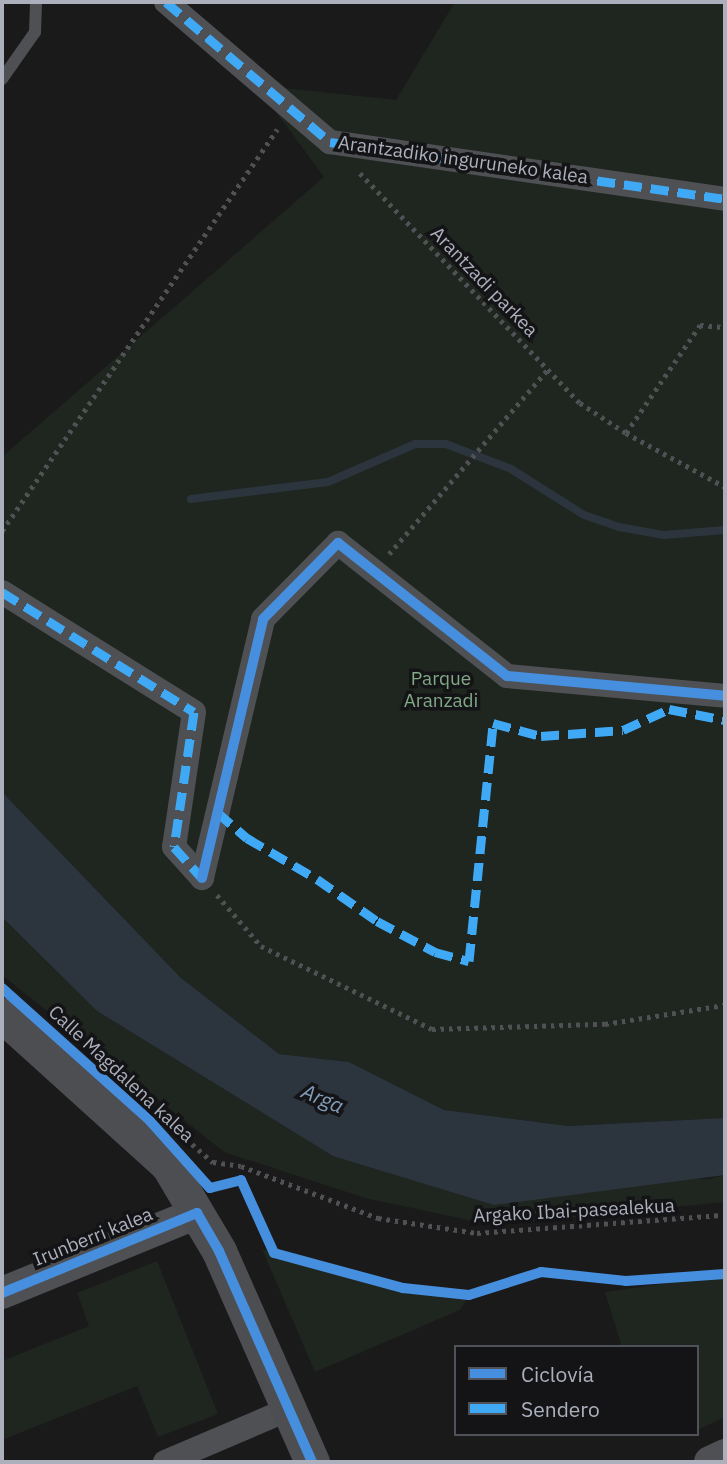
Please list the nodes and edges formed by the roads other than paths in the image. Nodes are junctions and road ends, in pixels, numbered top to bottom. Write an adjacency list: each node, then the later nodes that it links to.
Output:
1 (36, 2): 3 (lane)
2 (166, 2): 4 (street, Arantzadiko inguruneko kalea)
3 (2, 79)
4 (725, 199)
5 (2, 592): 6 (street)
6 (725, 696)
7 (2, 1015): 8 (main road, Calle Magdalena kalea)
8 (197, 1213): 9 (street, Irunberri kalea); 10 (main road, Calle Magdalena kalea)
9 (2, 1293)
10 (289, 1409): 12 (street); 13 (main road, Calle Magdalena kalea)
11 (725, 1455): 14 (street)
12 (164, 1462)
13 (312, 1462)
14 (710, 1462)

